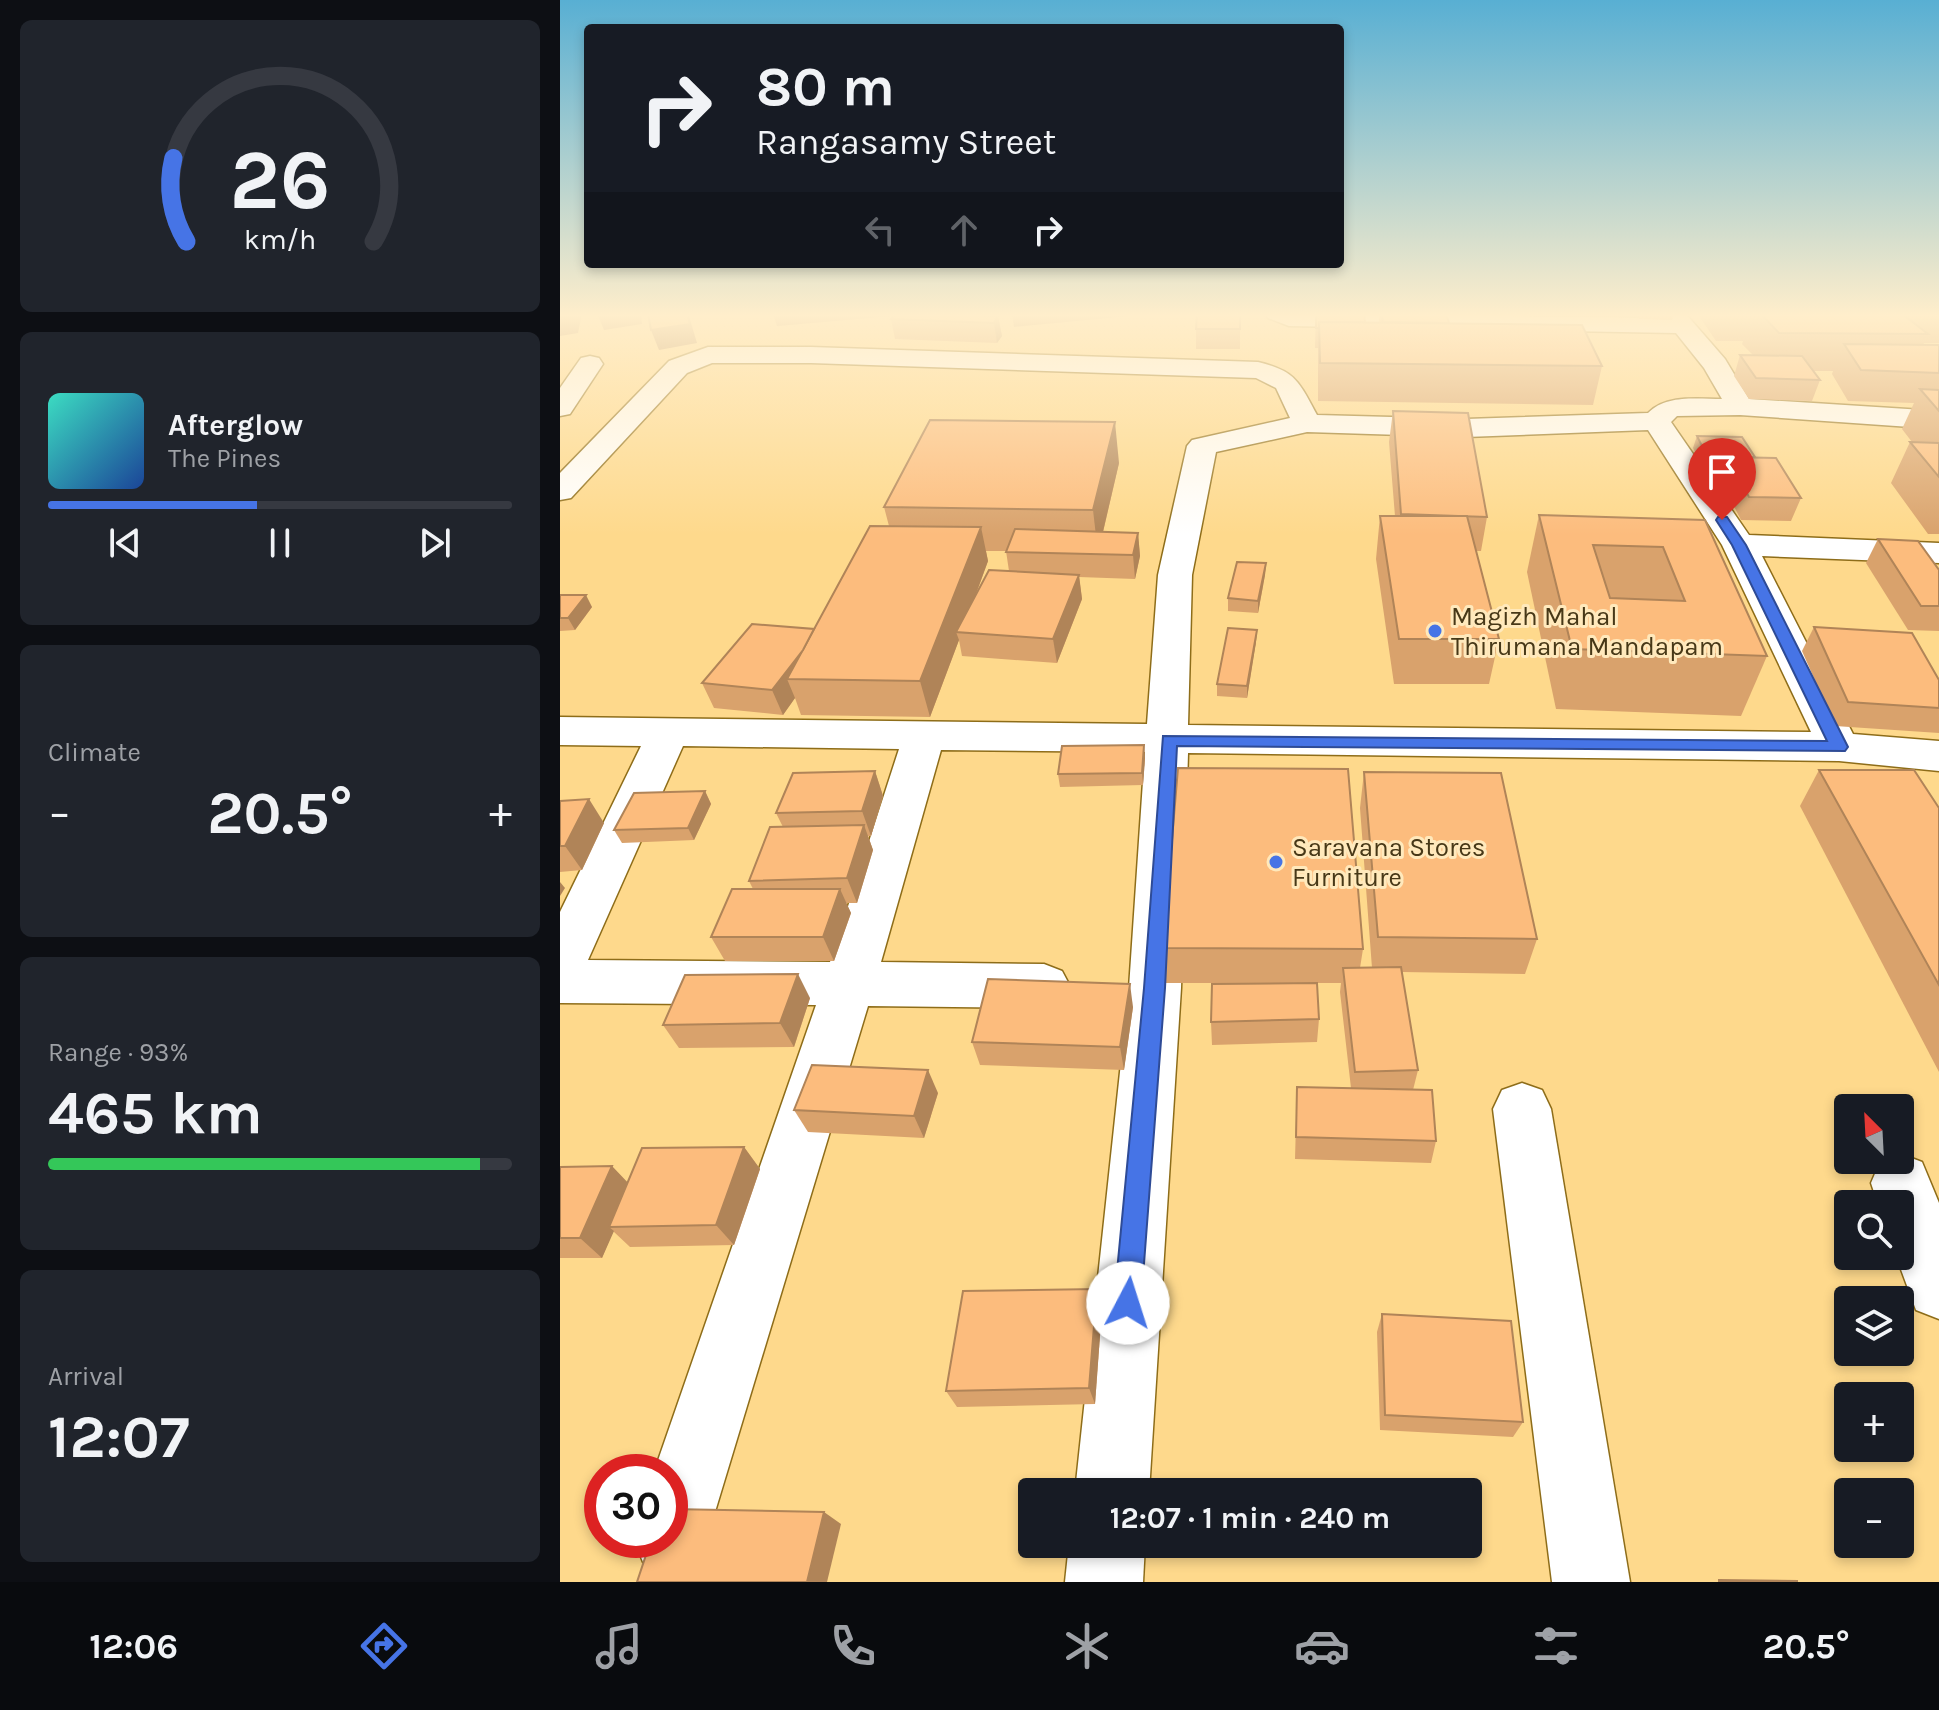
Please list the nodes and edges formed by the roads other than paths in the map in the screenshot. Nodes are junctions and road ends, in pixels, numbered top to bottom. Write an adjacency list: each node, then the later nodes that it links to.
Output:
1 (574, 387): 6 (street)
2 (659, 387): 11 (street)
3 (1288, 387): 9 (street)
4 (1728, 387): 5 (street)
5 (1740, 407): 7 (street); 8 (street)
6 (560, 408)
7 (1939, 420)
8 (1656, 421): 9 (street); 13 (street)
9 (1307, 423): 18 (street)
10 (560, 453): 11 (street)
11 (596, 454): 12 (street)
12 (560, 491)
13 (1739, 545): 14 (street); 19 (street)
14 (1939, 553)
15 (560, 731): 16 (street)
16 (669, 731): 17 (street); 21 (street)
17 (924, 736): 18 (street); 23 (street)
18 (1169, 740): 19 (street); 24 (street)
19 (1839, 747): 20 (street)
20 (1939, 756)
21 (560, 965)
22 (560, 981): 23 (street)
23 (849, 984): 24 (street); 29 (street)
24 (1119, 987): 28 (street)
25 (1522, 1109): 34 (street)
26 (1901, 1183): 27 (street)
27 (1939, 1287)
28 (1112, 1478)
29 (688, 1479)
30 (662, 1558): 32 (street)
31 (1106, 1558): 33 (street)
32 (655, 1582)
33 (1104, 1582)
34 (1591, 1582)

